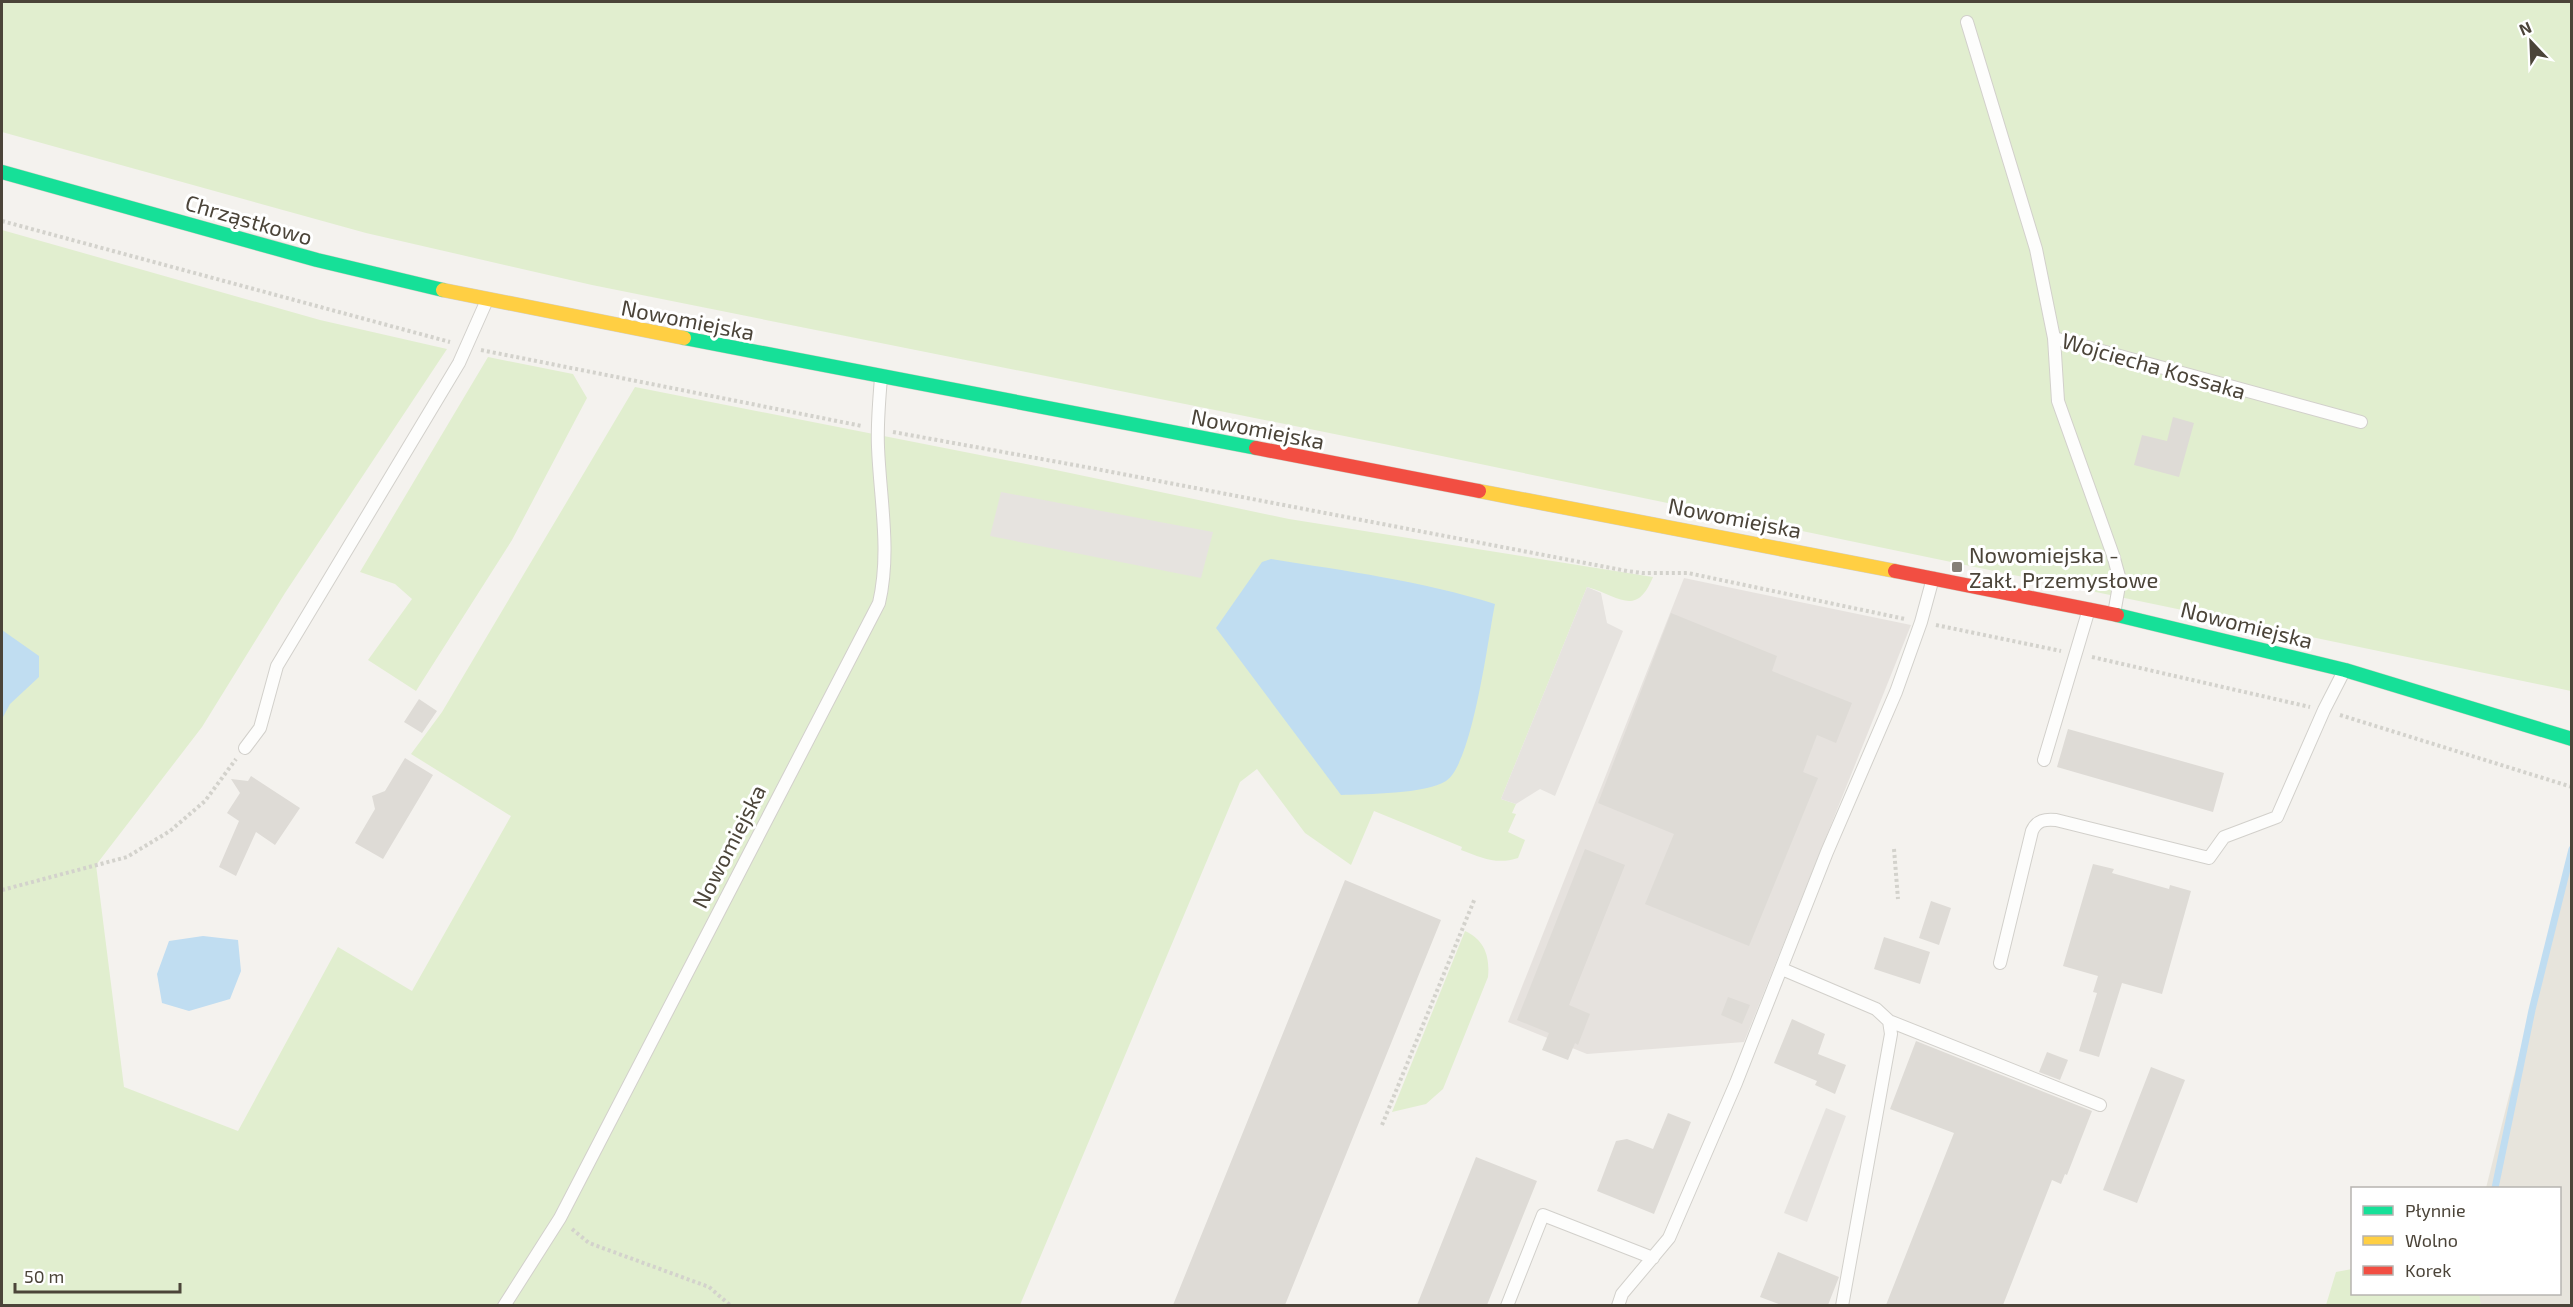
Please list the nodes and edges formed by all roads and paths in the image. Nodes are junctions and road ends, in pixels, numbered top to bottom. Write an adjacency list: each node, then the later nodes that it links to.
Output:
1 (1967, 22): 5 (lane, Wojciecha Kossaka)
2 (2, 172): 4 (street, Chrząstkowo)
3 (2, 221): 6 (path)
4 (487, 300): 6 (lane); 7 (street, Nowomiejska)
5 (2054, 338): 8 (lane, Wojciecha Kossaka); 12 (lane)
6 (466, 346): 9 (path); 18 (lane)
7 (881, 378): 9 (lane, Nowomiejska); 10 (street, Nowomiejska)
8 (2361, 422)
9 (878, 430): 13 (path); 30 (lane, Nowomiejska)
10 (1933, 577): 11 (street, Nowomiejska); 13 (lane)
11 (2089, 608): 12 (street, Nowomiejska); 14 (lane)
12 (2114, 614): 15 (street, Nowomiejska)
13 (1921, 622): 14 (path); 26 (lane)
14 (2076, 654): 16 (path); 19 (lane)
15 (2345, 670): 16 (lane); 17 (street, Nowomiejska)
16 (2324, 710): 20 (path); 25 (lane)
17 (2571, 740)
18 (245, 748): 22 (path)
19 (2044, 759)
20 (2571, 787)
21 (1894, 849): 24 (path)
22 (2, 890)
23 (1475, 898): 29 (path)
24 (1898, 899)
25 (2000, 963)
26 (1782, 969): 27 (lane); 31 (lane)
27 (1889, 1021): 28 (lane); 36 (lane)
28 (2100, 1105)
29 (1382, 1125)
30 (560, 1218): 32 (lane, Nowomiejska); 33 (path)
31 (1653, 1258): 34 (lane); 35 (lane)
32 (504, 1305)
33 (731, 1305)
34 (1507, 1305)
35 (1618, 1305)
36 (1842, 1305)

